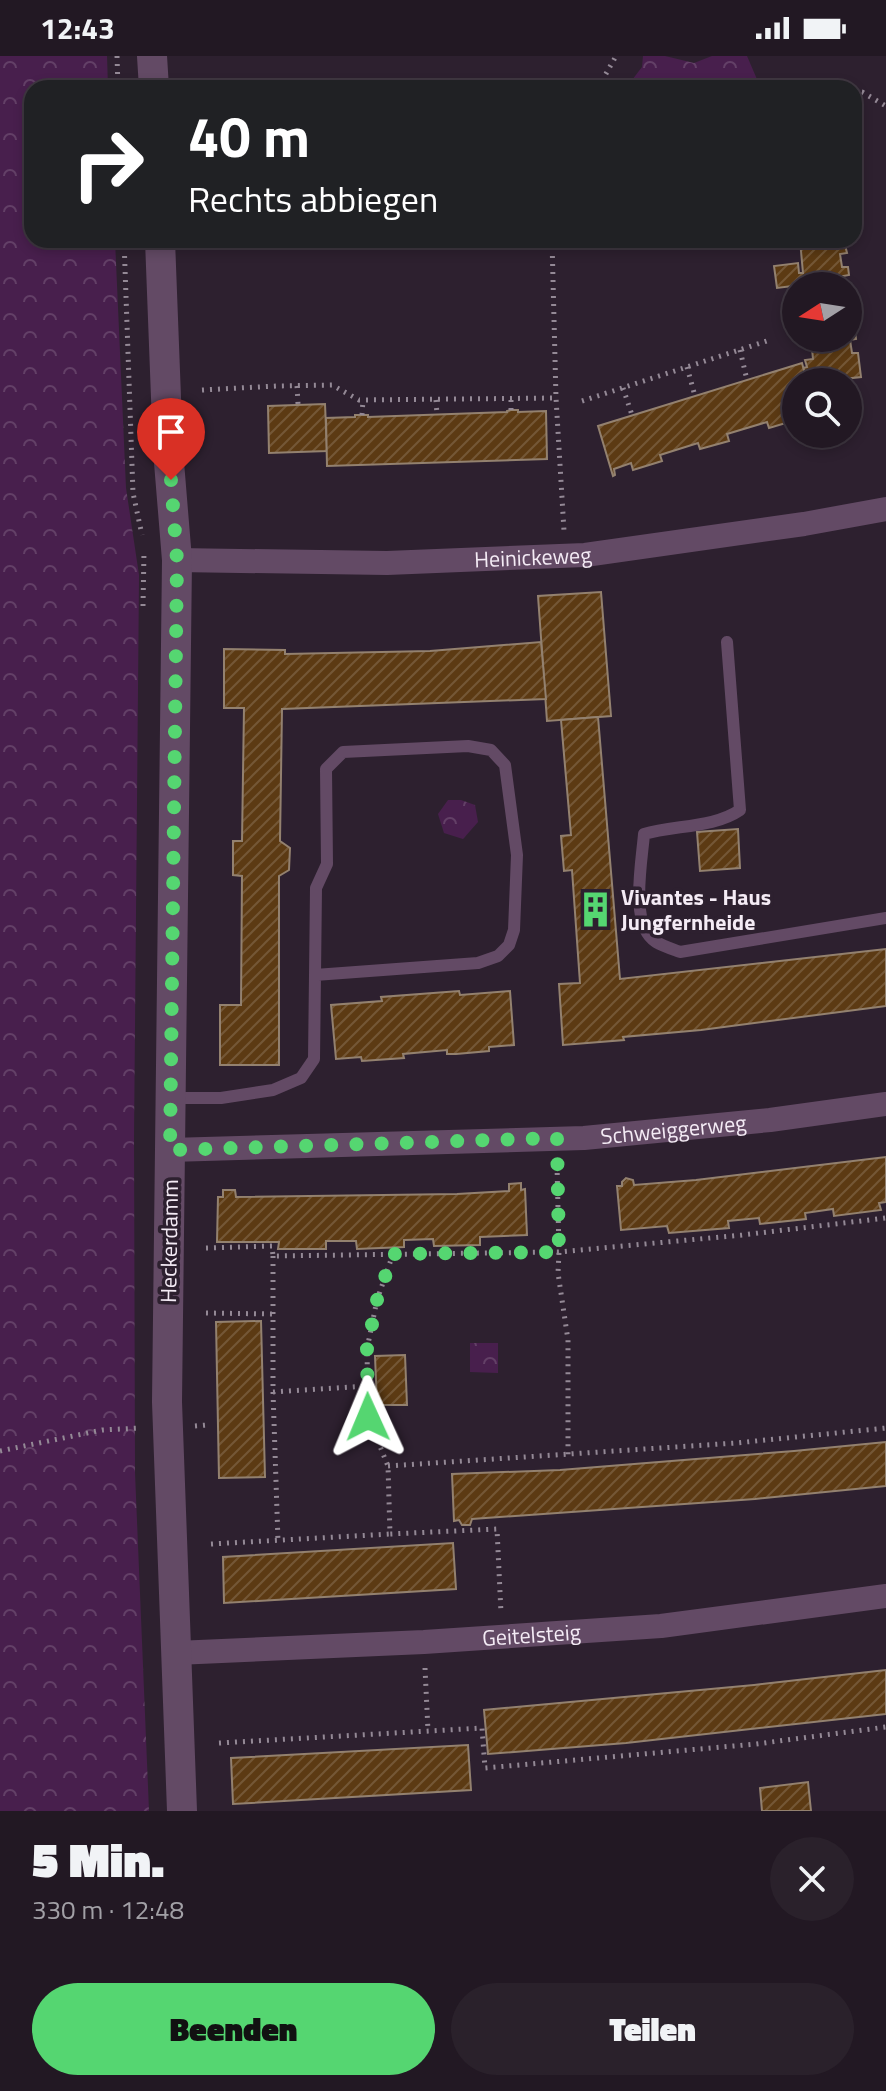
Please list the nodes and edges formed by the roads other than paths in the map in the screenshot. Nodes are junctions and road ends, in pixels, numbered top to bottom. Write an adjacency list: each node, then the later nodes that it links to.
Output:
1 (152, 56): 2 (street)
2 (154, 80)
3 (160, 248): 5 (street, Heckerdamm)
4 (886, 509): 5 (street, Heinickeweg)
5 (177, 560): 9 (street, Heckerdamm)
6 (727, 642): 7 (lane)
7 (886, 918)
8 (315, 975): 8 (lane); 9 (lane)
9 (171, 1098): 11 (street, Heckerdamm)
10 (886, 1104): 11 (street, Schweiggerweg)
11 (170, 1150): 13 (street, Heckerdamm)
12 (886, 1596): 13 (street, Geitelsteig)
13 (176, 1653): 14 (street, Heckerdamm)
14 (182, 1811)

